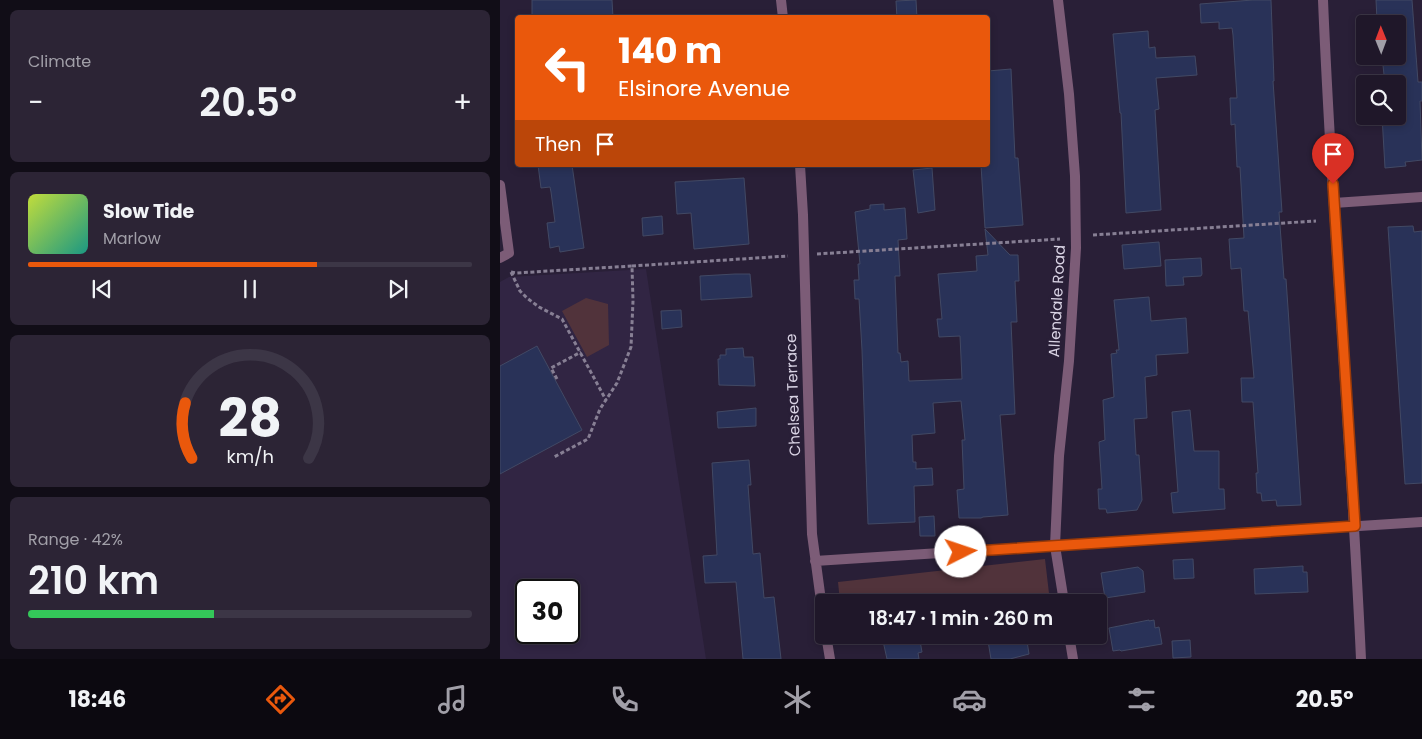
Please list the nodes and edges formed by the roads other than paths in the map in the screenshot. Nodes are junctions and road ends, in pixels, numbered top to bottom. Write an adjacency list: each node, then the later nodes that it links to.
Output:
1 (781, 0): 4 (street)
2 (1058, 0): 12 (street, Allendale Road)
3 (1323, 0): 8 (street)
4 (783, 15)
5 (800, 167): 13 (street, Chelsea Terrace)
6 (500, 186): 9 (street)
7 (1422, 197): 8 (street)
8 (1334, 203): 11 (street)
9 (505, 256)
10 (1422, 522): 11 (street)
11 (1355, 526): 12 (street); 20 (street)
12 (1055, 546): 13 (street); 15 (street, Allendale Road)
13 (815, 561): 14 (street, Chelsea Terrace)
14 (820, 594)
15 (1063, 594)
16 (828, 644): 18 (street)
17 (1070, 644): 19 (street)
18 (830, 659)
19 (1073, 659)
20 (1361, 659)

